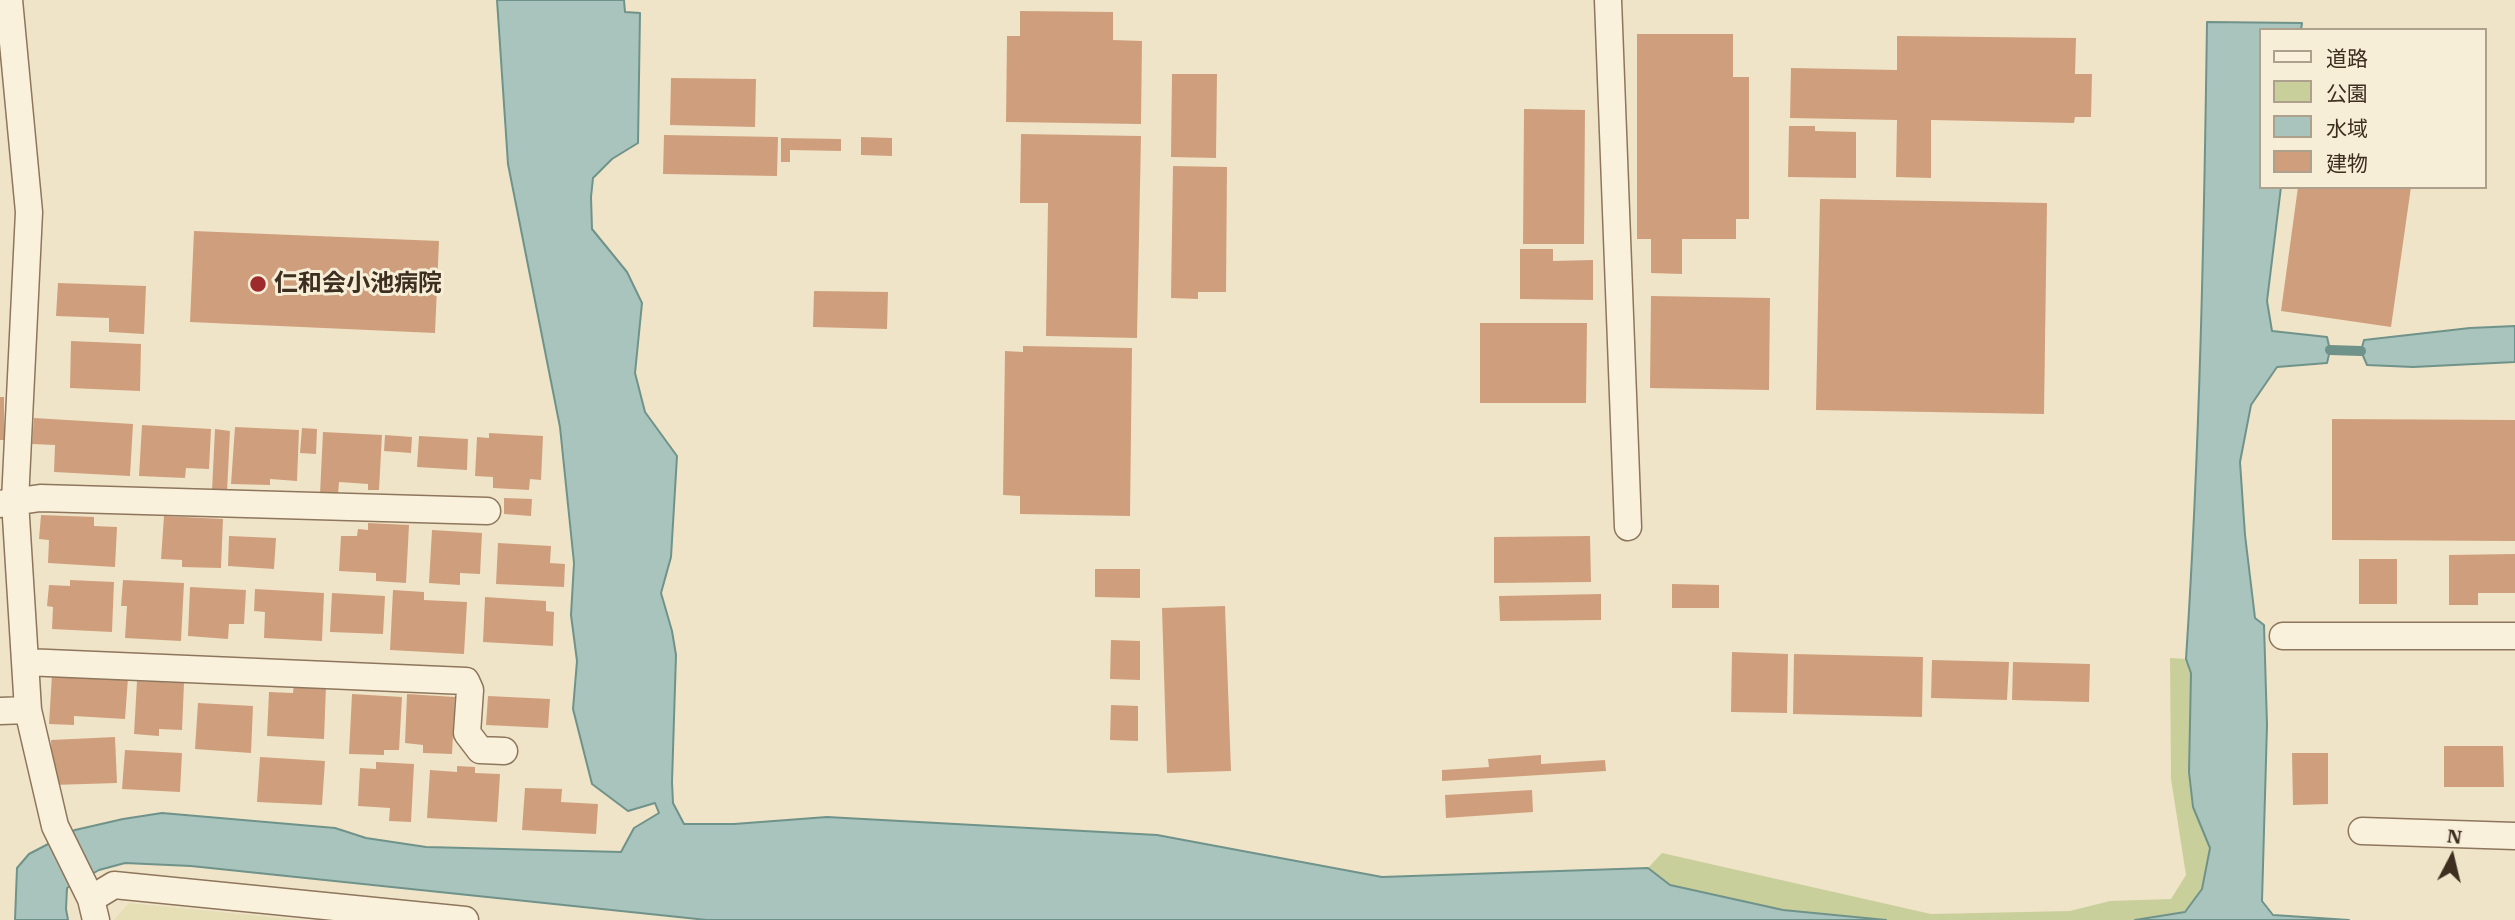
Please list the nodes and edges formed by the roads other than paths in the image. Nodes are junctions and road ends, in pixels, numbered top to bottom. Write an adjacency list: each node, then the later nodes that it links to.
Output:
1 (9, 0): 3 (street)
2 (1608, 0): 5 (street)
3 (8, 502): 4 (street); 8 (street)
4 (487, 511)
5 (1628, 527)
6 (2283, 636): 7 (street)
7 (2515, 636)
8 (25, 662): 9 (street); 11 (street)
9 (28, 710): 10 (street); 14 (street)
10 (0, 711)
11 (505, 751)
12 (2362, 831): 13 (street)
13 (2515, 836)
14 (93, 909): 15 (street)
15 (465, 920)

